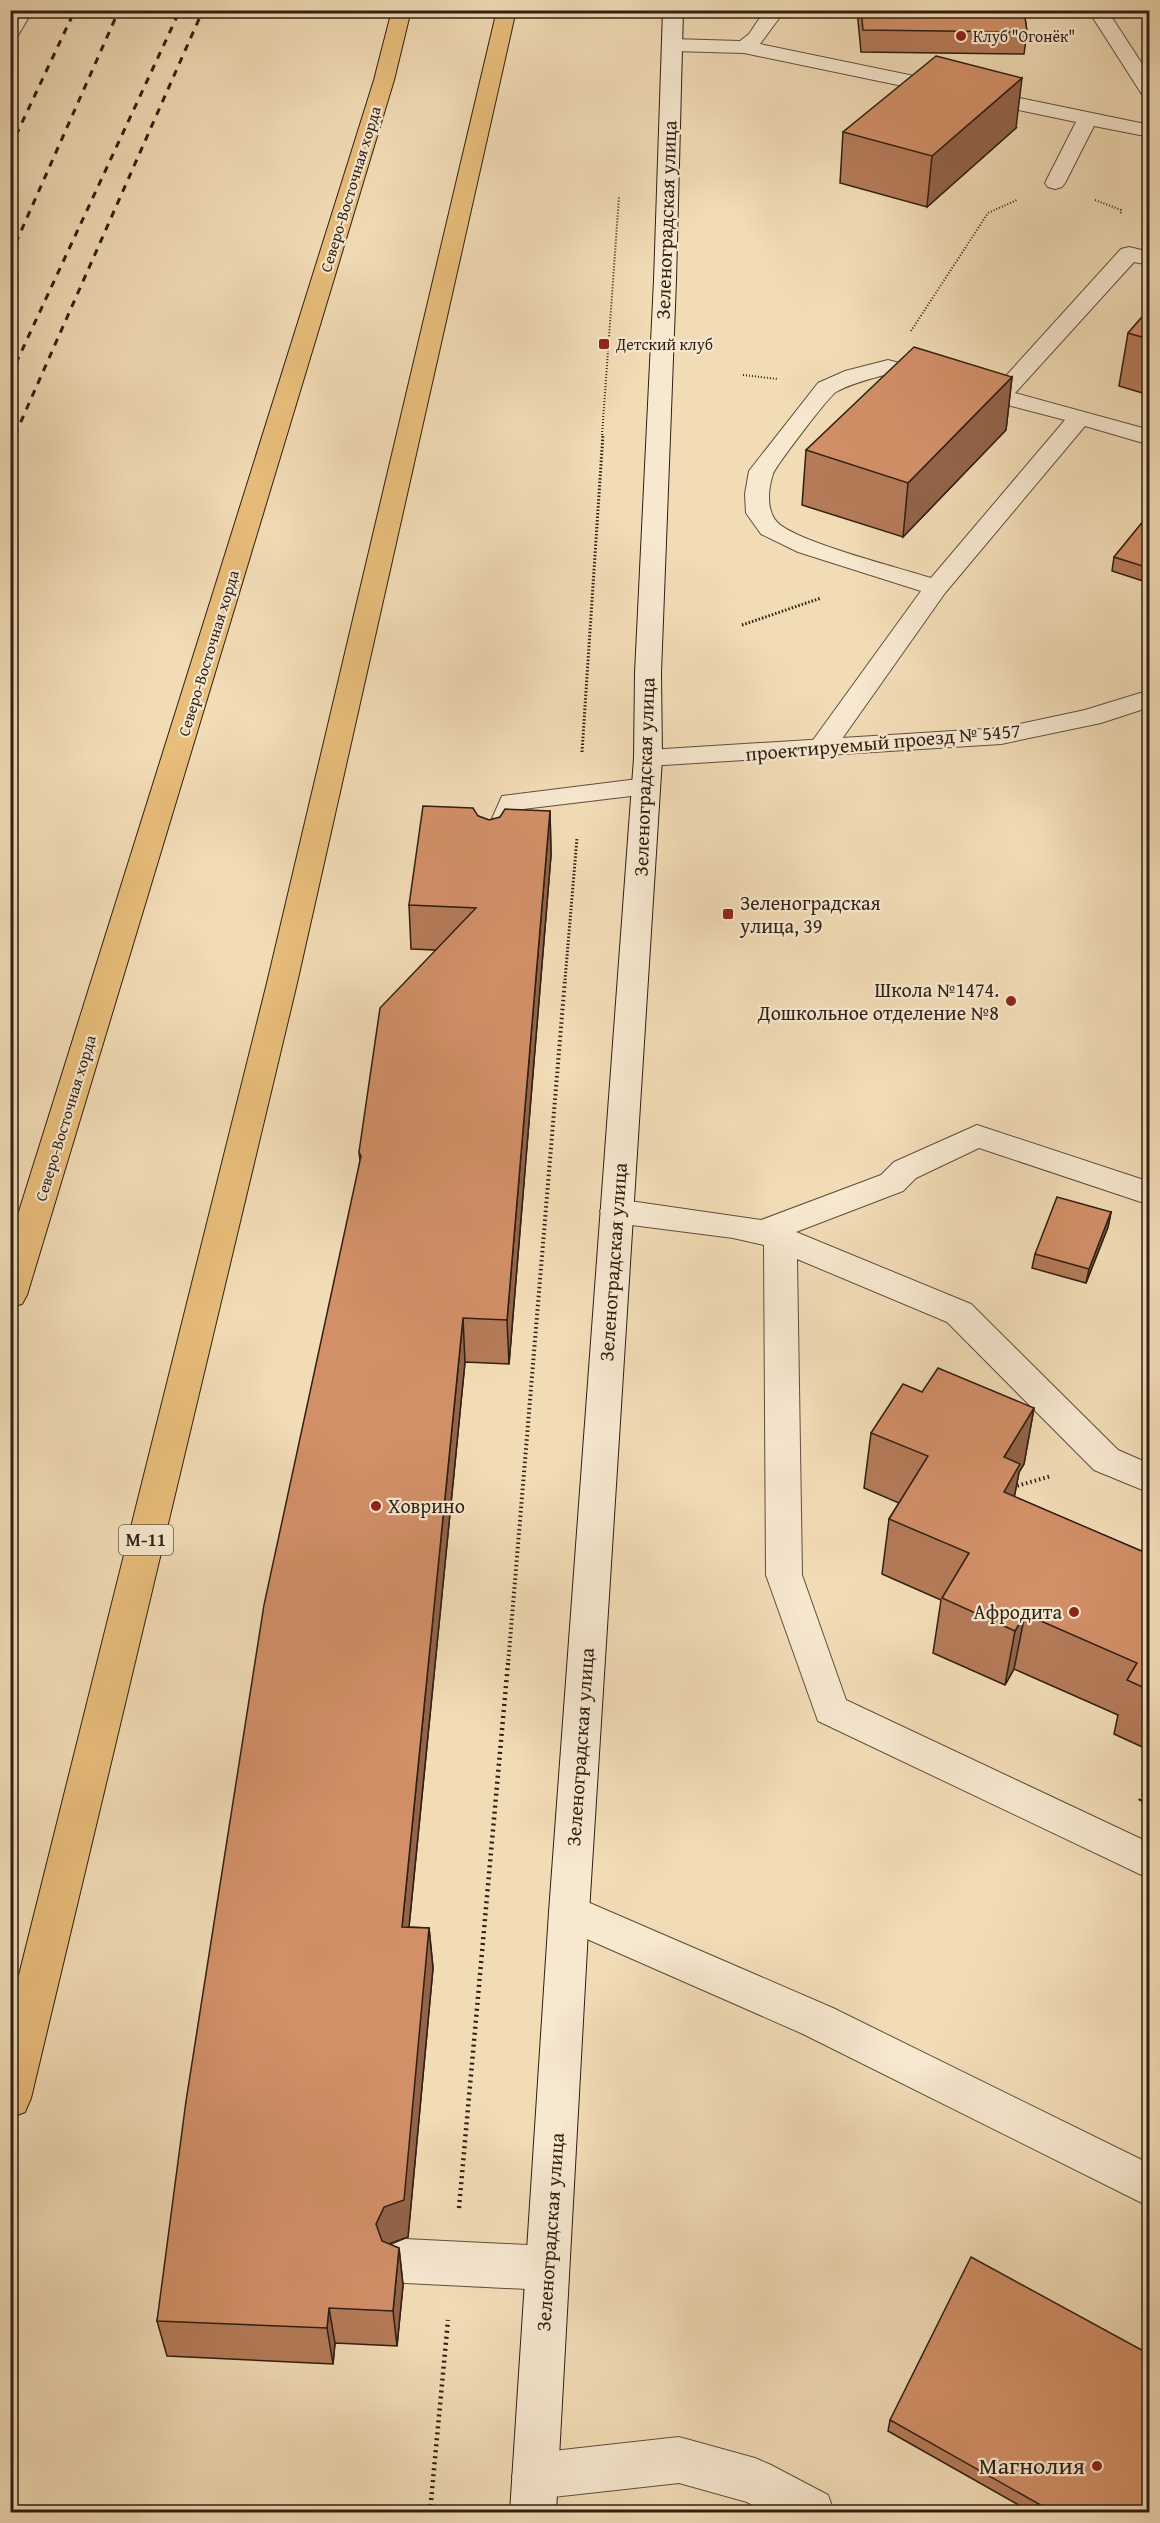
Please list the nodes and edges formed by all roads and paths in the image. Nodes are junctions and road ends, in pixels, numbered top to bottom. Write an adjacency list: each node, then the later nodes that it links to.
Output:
1 (24, 10): 7 (street)
2 (402, 10): 31 (main road, Северо-Восточная хорда)
3 (507, 10): 35 (main road, М-11)
4 (673, 10): 8 (street, Зеленоградская улица)
5 (779, 10): 9 (street)
6 (1097, 10): 10 (street)
7 (10, 33)
8 (672, 45): 9 (street); 25 (street, Зеленоградская улица)
9 (744, 48): 11 (street)
10 (1149, 92)
11 (1088, 118): 12 (street); 13 (street)
12 (1149, 131)
13 (1055, 183): 15 (path); 16 (path)
14 (619, 186): 26 (path)
15 (1139, 256): 17 (street)
16 (888, 367): 17 (street); 20 (street)
17 (1000, 396): 18 (street)
18 (1080, 417): 19 (street); 21 (street)
19 (1149, 438)
20 (890, 574): 21 (street); 22 (path)
21 (936, 588): 24 (street)
22 (742, 625)
23 (1149, 698): 24 (street, проектируемый проезд № 5457)
24 (822, 747): 25 (street, проектируемый проезд № 5457)
25 (647, 772): 26 (street, проектируемый проезд № 5457); 29 (street, Зеленоградская улица)
26 (581, 794): 27 (street, проектируемый проезд № 5457); 38 (path)
27 (491, 853)
28 (1149, 1194): 30 (street)
29 (616, 1211): 30 (street); 34 (street, Зеленоградская улица)
30 (772, 1235): 32 (street); 33 (street)
31 (10, 1295)
32 (1149, 1479)
33 (1149, 1863)
34 (569, 1912): 36 (street); 39 (street, Зеленоградская улица)
35 (10, 2098)
36 (1149, 2186)
37 (405, 2261): 38 (street)
38 (453, 2264): 39 (street); 41 (path)
39 (547, 2268): 40 (street, Зеленоградская улица)
40 (534, 2494): 42 (street)
41 (430, 2512)
42 (811, 2512)

